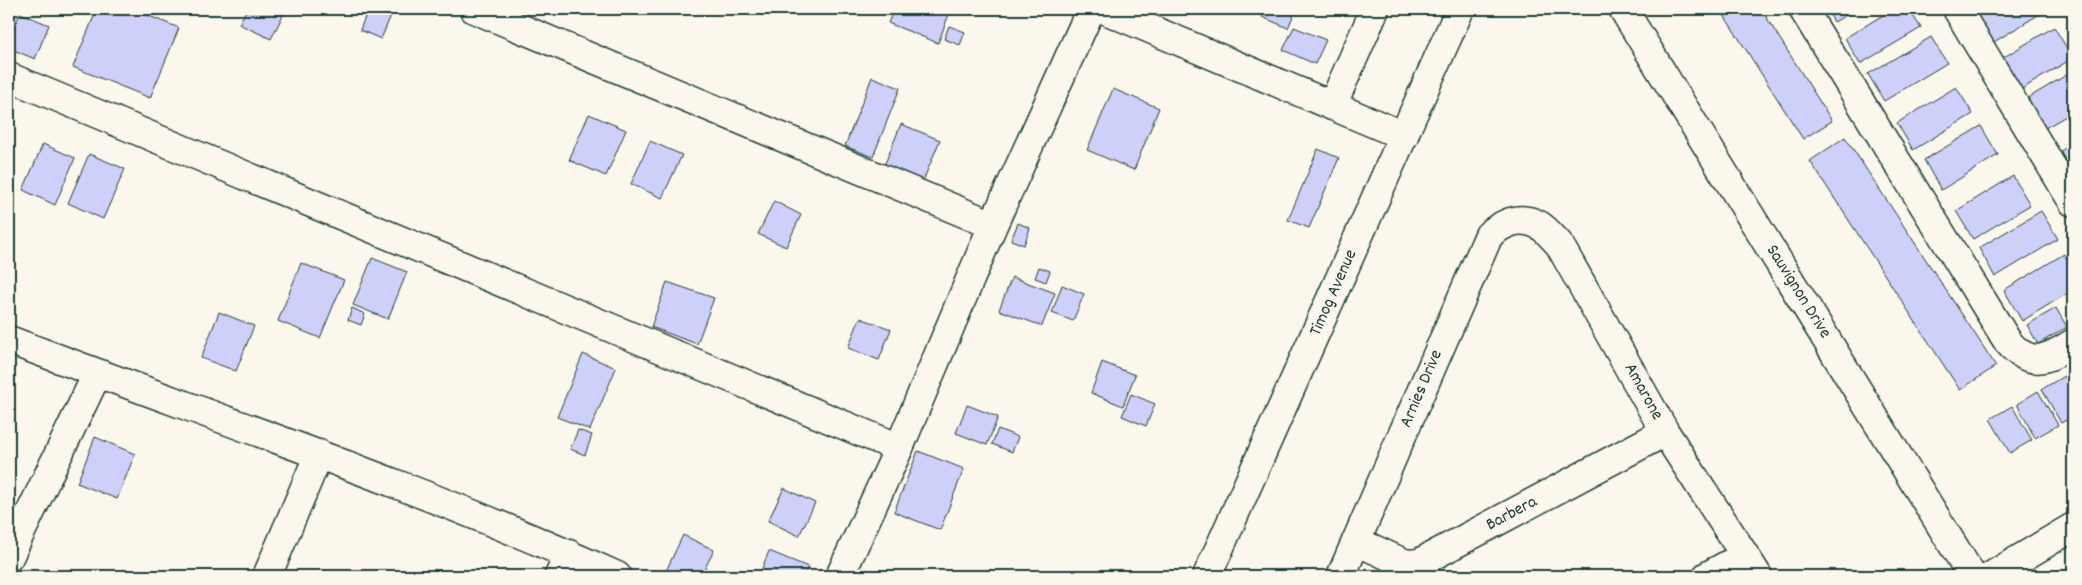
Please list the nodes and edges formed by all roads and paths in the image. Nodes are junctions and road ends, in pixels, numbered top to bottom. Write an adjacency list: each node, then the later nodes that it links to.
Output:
1 (474, 9): 14 (street)
2 (1091, 9): 14 (street)
3 (1103, 9): 10 (street)
4 (1375, 9): 10 (street)
5 (1460, 9): 11 (street, Timog Avenue)
6 (1623, 9): 32 (street, Sauvignon Drive)
7 (1803, 9): 16 (street)
8 (1957, 9): 12 (street)
9 (9, 76): 19 (street)
10 (1332, 106): 11 (street)
11 (1404, 136): 29 (street, Timog Avenue)
12 (2073, 202)
13 (1520, 220): 18 (street, Amarone); 22 (street, Arnies Drive)
14 (993, 225): 19 (street)
15 (9, 340): 17 (street)
16 (2073, 343)
17 (96, 374): 20 (street); 23 (street)
18 (1665, 432): 22 (street, Barbera); 25 (street, Amarone)
19 (899, 448): 28 (street)
20 (320, 454): 24 (street); 26 (street)
21 (2073, 527): 33 (street)
22 (1356, 542): 30 (street, Arnies Drive)
23 (9, 557)
24 (564, 565): 27 (street)
25 (1751, 566): 31 (street)
26 (267, 576)
27 (617, 576)
28 (840, 576)
29 (1207, 576)
30 (1341, 576)
31 (1707, 576)
32 (1972, 576)
33 (1991, 576)

